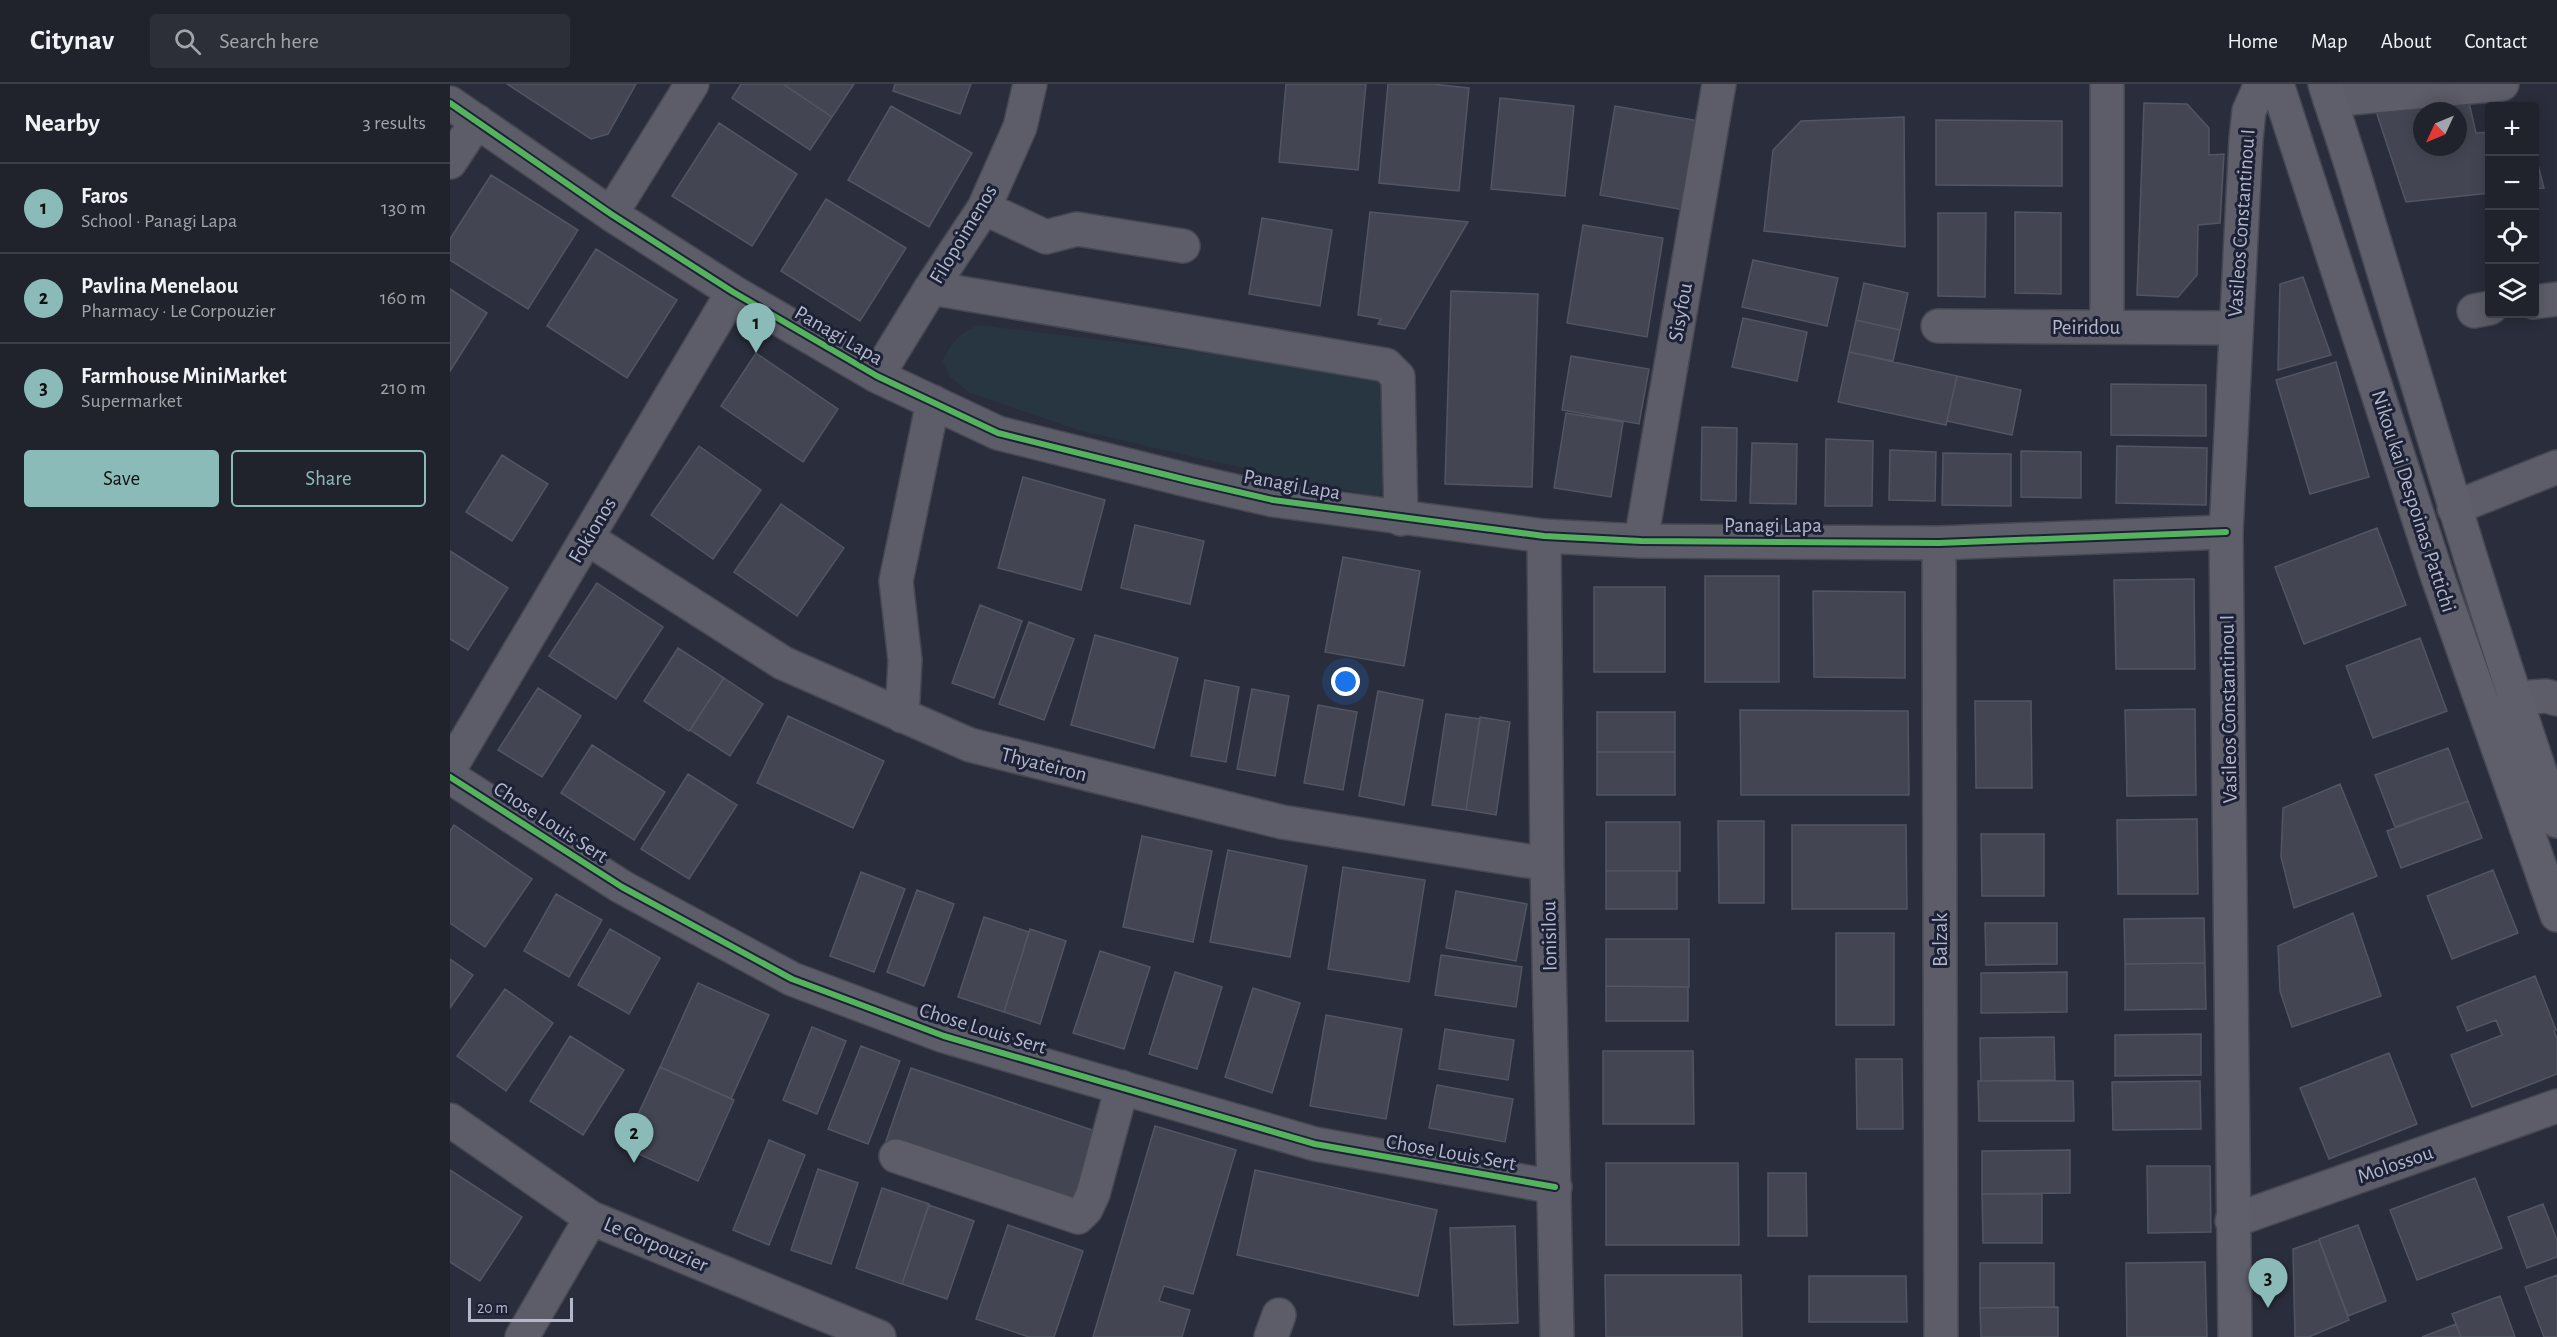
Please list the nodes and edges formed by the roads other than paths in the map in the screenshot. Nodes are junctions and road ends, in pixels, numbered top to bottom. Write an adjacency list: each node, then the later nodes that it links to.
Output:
1 (692, 84): 13 (street)
2 (1030, 84): 12 (street, Filopoimenos)
3 (1719, 84): 30 (street, Sisyfou)
4 (2107, 84): 20 (street)
5 (2261, 84): 21 (main road, Vasileos Constantinou I)
6 (2277, 84): 39 (main road, Nikou kai Despoinas Pattichi)
7 (2502, 84): 8 (street)
8 (2328, 92): 25 (main road, Nikou kai Despoinas Pattichi)
9 (450, 103): 10 (street, Panagi Lapa)
10 (477, 122): 11 (street); 13 (street, Panagi Lapa)
11 (450, 162)
12 (984, 208): 14 (street); 15 (street, Filopoimenos)
13 (611, 214): 16 (street, Panagi Lapa)
14 (1183, 246)
15 (931, 288): 22 (street, Filopoimenos); 26 (street)
16 (733, 292): 22 (street, Panagi Lapa); 29 (street, Fokionos)
17 (2557, 299): 18 (street)
18 (2539, 301)
19 (1938, 326): 20 (street, Peiridou)
20 (2107, 327): 21 (street, Peiridou)
21 (2235, 328): 27 (main road, Vasileos Constantinou I)
22 (878, 376): 23 (street, Panagi Lapa)
23 (933, 402): 26 (street, Panagi Lapa); 34 (street)
24 (2557, 466): 25 (street)
25 (2454, 508): 32 (main road, Nikou kai Despoinas Pattichi)
26 (1401, 519): 28 (street, Panagi Lapa)
27 (2226, 532): 31 (street, Panagi Lapa); 46 (main road, Vasileos Constantinou I)
28 (1544, 536): 30 (street, Panagi Lapa); 38 (street, Ionisilou)
29 (587, 538): 34 (street, Thyateiron); 35 (street, Fokionos)
30 (1641, 541): 31 (street, Panagi Lapa)
31 (1939, 543): 50 (street, Balzak)
32 (2514, 698): 33 (street); 37 (main road, Nikou kai Despoinas Pattichi)
33 (2557, 699)
34 (902, 716): 38 (street, Thyateiron)
35 (450, 768)
36 (450, 777): 40 (street, Chose Louis Sert)
37 (2557, 821)
38 (1547, 864): 44 (street, Ionisilou)
39 (2557, 915)
40 (1122, 1087): 43 (street); 44 (street, Chose Louis Sert)
41 (2557, 1107): 46 (street, Molossou)
42 (450, 1120): 45 (street, Le Corpouzier)
43 (896, 1156)
44 (1555, 1187): 49 (street, Ionisilou)
45 (591, 1218): 47 (street); 48 (street, Le Corpouzier)
46 (2232, 1221): 51 (main road, Vasileos Constantinou I)
47 (522, 1337)
48 (879, 1337)
49 (1557, 1337)
50 (1941, 1337)
51 (2235, 1337)

